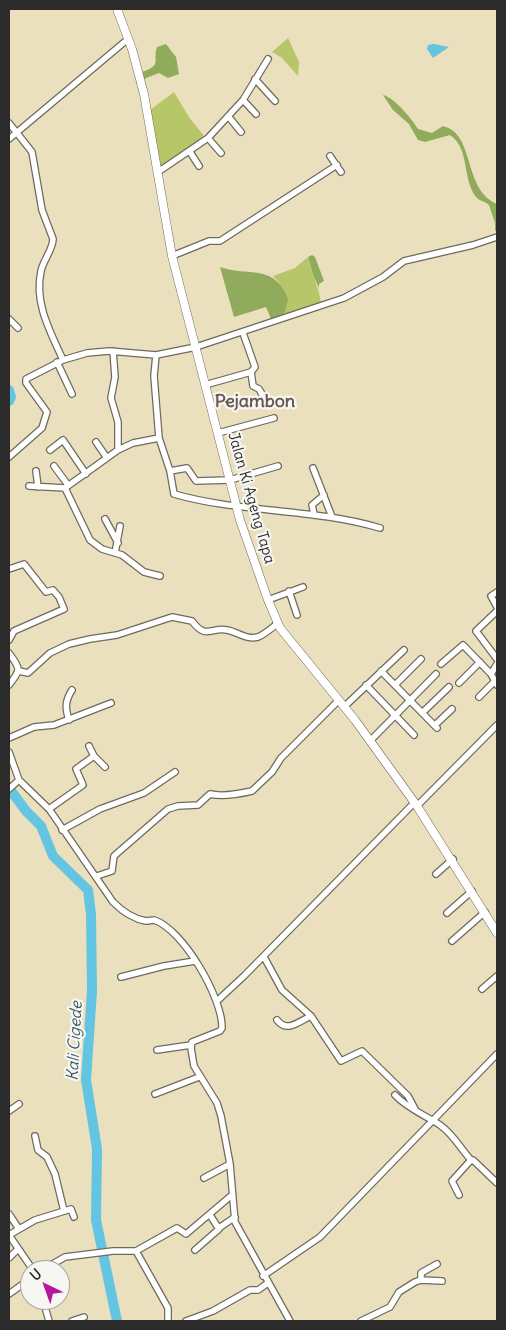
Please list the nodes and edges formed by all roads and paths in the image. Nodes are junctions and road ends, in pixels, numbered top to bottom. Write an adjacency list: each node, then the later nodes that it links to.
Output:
1 (117, 9): 2 (street, Jalan Ki Ageng Tapa)
2 (128, 39): 11 (street); 19 (street, Jalan Ki Ageng Tapa)
3 (268, 59): 4 (street)
4 (255, 79): 5 (street); 6 (street)
5 (243, 100): 7 (street); 8 (street)
6 (275, 101)
7 (256, 114)
8 (228, 116): 10 (street); 12 (street)
9 (9, 123): 11 (street)
10 (241, 132)
11 (18, 133): 13 (street); 29 (street)
12 (208, 138): 14 (street); 15 (street)
13 (9, 139)
14 (190, 152): 18 (street); 19 (street)
15 (221, 153)
16 (330, 156): 17 (street)
17 (337, 165): 20 (street); 22 (street)
18 (200, 166)
19 (158, 172): 22 (street, Jalan Ki Ageng Tapa)
20 (341, 172)
21 (497, 236): 25 (street)
22 (172, 256): 26 (street, Jalan Ki Ageng Tapa)
23 (9, 319): 24 (street)
24 (18, 328)
25 (243, 333): 26 (street); 30 (street)
26 (196, 348): 28 (street); 31 (street, Jalan Ki Ageng Tapa)
27 (113, 351): 28 (street); 29 (street); 39 (street)
28 (156, 355): 36 (street)
29 (60, 361): 32 (street); 40 (street)
30 (250, 372): 31 (street); 33 (street)
31 (205, 384): 35 (street, Jalan Ki Ageng Tapa)
32 (72, 394)
33 (266, 401)
34 (274, 418): 35 (street)
35 (218, 433): 48 (street, Jalan Ki Ageng Tapa)
36 (159, 438): 39 (street); 46 (street)
37 (96, 442): 41 (street)
38 (50, 450): 47 (street)
39 (118, 450): 41 (street)
40 (9, 457)
41 (107, 458): 47 (street)
42 (54, 466): 51 (street)
43 (278, 466): 48 (street)
44 (313, 468): 52 (street)
45 (36, 471): 50 (street)
46 (170, 471): 48 (street); 53 (street)
47 (86, 474): 51 (street)
48 (230, 480): 53 (street, Jalan Ki Ageng Tapa)
49 (29, 486): 50 (street)
50 (38, 487): 51 (street)
51 (66, 487): 60 (street)
52 (324, 495): 54 (street); 55 (street)
53 (236, 504): 54 (street); 66 (street, Jalan Ki Ageng Tapa)
54 (314, 514): 55 (street)
55 (332, 517): 58 (street)
56 (106, 519): 59 (street)
57 (120, 526): 59 (street)
58 (380, 528)
59 (118, 543): 60 (street)
60 (115, 553): 62 (street)
61 (9, 569): 71 (street)
62 (160, 576)
63 (303, 587): 64 (street)
64 (289, 591): 66 (street); 69 (street)
65 (497, 592): 67 (street)
66 (268, 600): 70 (street, Jalan Ki Ageng Tapa)
67 (497, 607)
68 (497, 611): 75 (street)
69 (297, 615)
70 (278, 623): 80 (street); 93 (street, Jalan Ki Ageng Tapa)
71 (9, 640)
72 (404, 650): 79 (street)
73 (9, 653): 80 (street)
74 (421, 659): 87 (street)
75 (497, 659)
76 (480, 662): 77 (street); 82 (street); 83 (street)
77 (441, 664)
78 (497, 664): 82 (street)
79 (381, 671): 86 (street); 87 (street)
80 (19, 672): 85 (street)
81 (436, 674): 91 (street)
82 (491, 674): 84 (street)
83 (459, 683)
84 (496, 684): 90 (street)
85 (9, 685)
86 (366, 685): 93 (street); 96 (street)
87 (395, 685): 91 (street)
88 (449, 687): 95 (street)
89 (72, 690): 97 (street)
90 (479, 697)
91 (410, 700): 95 (street); 96 (street)
92 (111, 703): 97 (street)
93 (342, 703): 101 (street, Jalan Ki Ageng Tapa); 114 (street)
94 (452, 709): 95 (street)
95 (422, 713)
96 (396, 717): 99 (street); 101 (street)
97 (69, 720): 100 (street)
98 (497, 725): 109 (street)
99 (414, 735)
100 (9, 738)
101 (370, 740): 109 (street, Jalan Ki Ageng Tapa)
102 (89, 746): 104 (street)
103 (9, 752): 107 (street)
104 (94, 756): 105 (street); 110 (street)
105 (105, 767)
106 (175, 772): 111 (street)
107 (18, 781): 108 (street); 110 (street)
108 (9, 789)
109 (416, 804): 112 (street, Jalan Ki Ageng Tapa); 120 (street)
110 (49, 809): 111 (street)
111 (62, 830): 114 (street)
112 (453, 860): 113 (street); 115 (street, Jalan Ki Ageng Tapa)
113 (436, 874)
114 (97, 876): 121 (street)
115 (472, 891): 116 (street, Jalan Ki Ageng Tapa); 117 (street)
116 (485, 912): 118 (street, Jalan Ki Ageng Tapa); 119 (street)
117 (447, 913)
118 (497, 933)
119 (452, 941)
120 (264, 956): 125 (street); 126 (street)
121 (195, 961): 123 (street); 125 (street)
122 (497, 976): 124 (street)
123 (121, 977)
124 (482, 989)
125 (217, 1001): 128 (street)
126 (311, 1016): 127 (street); 135 (street)
127 (277, 1020)
128 (191, 1045): 129 (street); 131 (street)
129 (157, 1050)
130 (497, 1054): 137 (street)
131 (199, 1078): 132 (street); 140 (street)
132 (155, 1094)
133 (395, 1095): 135 (street)
134 (19, 1104): 136 (street)
135 (415, 1109): 137 (street)
136 (9, 1111)
137 (434, 1121): 139 (street); 160 (street)
138 (35, 1136): 145 (street)
139 (470, 1160): 142 (street); 144 (street)
140 (230, 1164): 141 (street); 143 (street)
141 (204, 1178)
142 (497, 1183)
143 (232, 1195): 147 (street); 148 (street)
144 (459, 1195)
145 (64, 1211): 149 (street); 151 (street)
146 (9, 1214): 151 (street)
147 (210, 1215): 150 (street); 154 (street)
148 (235, 1216): 150 (street); 160 (street)
149 (74, 1217)
150 (219, 1228): 155 (street)
151 (19, 1229): 152 (street)
152 (9, 1235): 153 (street)
153 (18, 1249): 156 (street); 157 (street)
154 (136, 1250): 158 (street); 168 (street)
155 (195, 1250)
156 (9, 1258)
157 (26, 1260)
158 (60, 1260)
159 (437, 1264): 161 (street)
160 (263, 1276): 163 (street)
161 (421, 1280): 162 (street); 171 (street)
162 (442, 1281)
163 (268, 1283): 169 (street); 170 (street)
164 (20, 1286): 165 (street)
165 (9, 1294)
166 (84, 1317): 167 (street)
167 (72, 1321)
168 (168, 1321)
169 (186, 1321)
170 (290, 1321)
171 (360, 1321)

